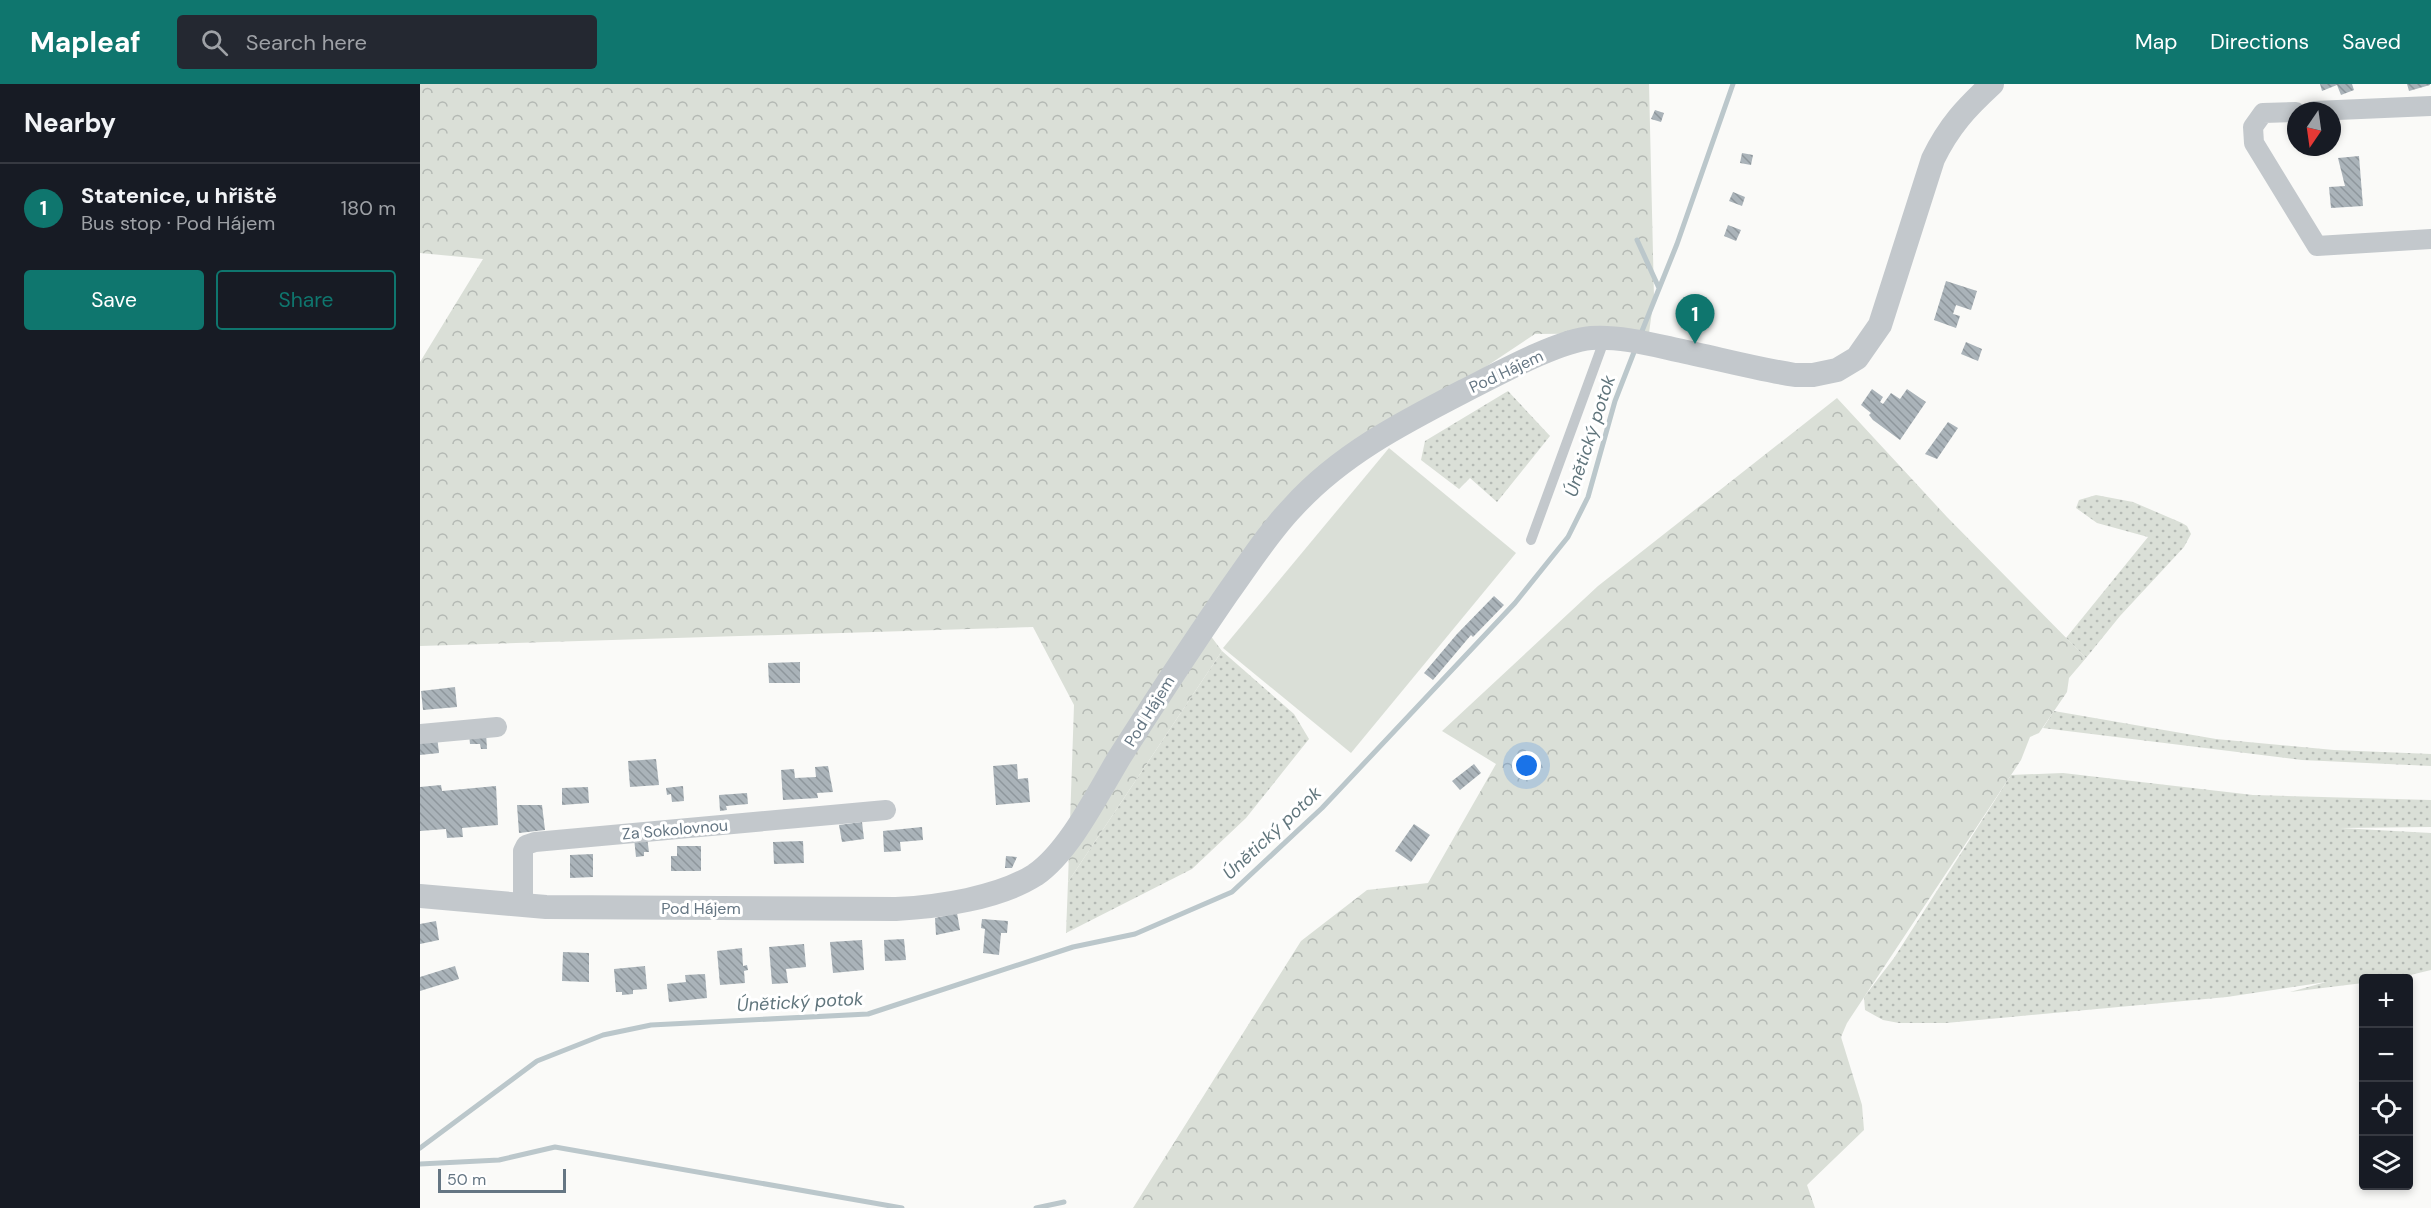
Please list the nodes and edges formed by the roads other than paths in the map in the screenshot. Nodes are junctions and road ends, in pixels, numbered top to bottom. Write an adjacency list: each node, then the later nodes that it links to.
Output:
1 (1992, 84): 6 (street, Pod Hájem)
2 (2431, 106): 3 (street)
3 (2341, 110)
4 (2287, 112): 5 (street)
5 (2431, 239)
6 (1614, 339): 7 (lane); 12 (street, Pod Hájem)
7 (1531, 540)
8 (497, 727): 9 (street)
9 (420, 734)
10 (886, 810): 12 (street, Za Sokolovnou)
11 (420, 896): 12 (street, Pod Hájem)
12 (523, 906)

